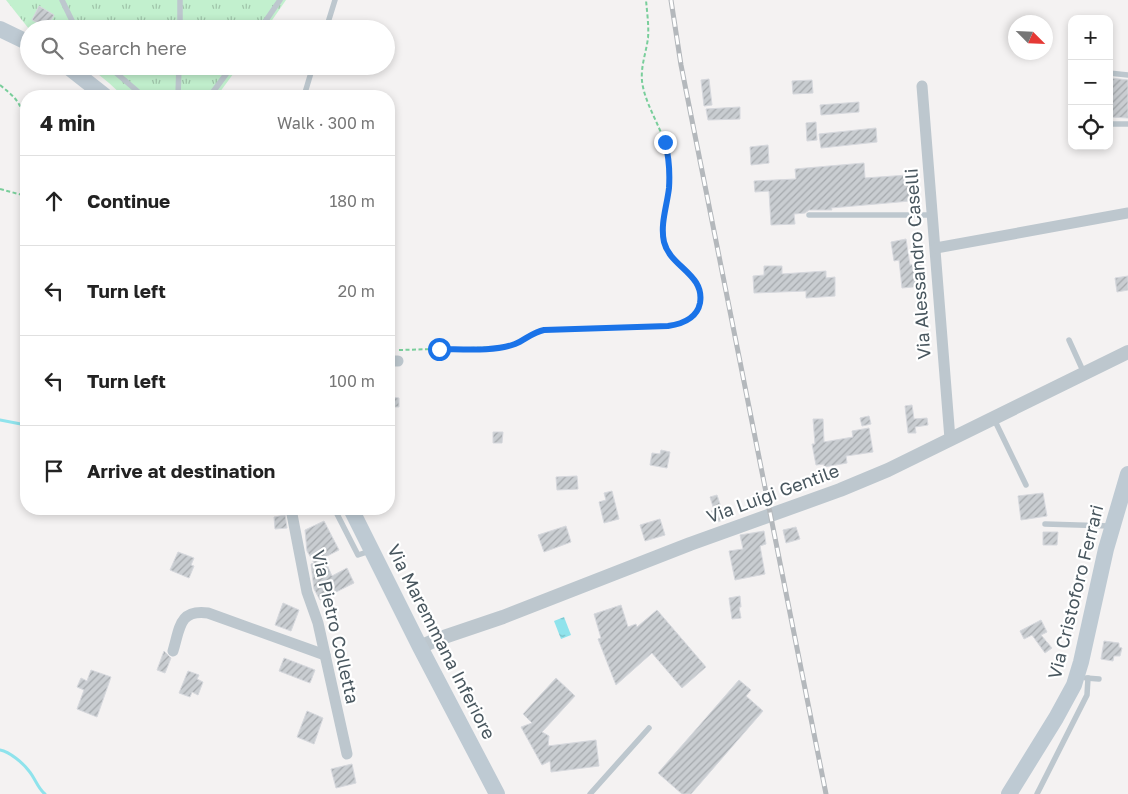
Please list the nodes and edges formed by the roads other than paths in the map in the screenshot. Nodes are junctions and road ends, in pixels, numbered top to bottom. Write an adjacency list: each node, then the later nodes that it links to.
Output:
1 (62, 0): 5 (lane)
2 (180, 0): 6 (lane)
3 (280, 0): 7 (lane)
4 (335, 0): 8 (lane)
5 (72, 20)
6 (180, 20)
7 (266, 20)
8 (329, 20)
9 (0, 29): 10 (main road)
10 (20, 39)
11 (1113, 73): 17 (lane)
12 (78, 75): 19 (main road)
13 (118, 75): 20 (lane)
14 (179, 75): 21 (lane)
15 (225, 75): 22 (lane)
16 (310, 75): 23 (lane)
17 (1128, 75)
18 (922, 86): 28 (street, Via Alessandro Caselli)
19 (97, 90)
20 (136, 90)
21 (178, 90)
22 (214, 90)
23 (306, 90)
24 (1113, 124): 25 (lane)
25 (1128, 124)
26 (1128, 213): 29 (street)
27 (810, 215): 28 (lane)
28 (933, 215): 29 (street, Via Alessandro Caselli)
29 (936, 248): 34 (street, Via Alessandro Caselli)
30 (1069, 340): 32 (lane)
31 (1128, 352): 32 (street, Via Luigi Gentile)
32 (1084, 373): 33 (street, Via Luigi Gentile)
33 (993, 419): 34 (street, Via Luigi Gentile); 36 (lane)
34 (950, 439): 41 (street, Via Luigi Gentile)
35 (1128, 474): 39 (main road, Via Cristoforo Ferrari)
36 (1026, 485)
37 (292, 515): 43 (street, Via Pietro Colletta)
38 (352, 515): 41 (main road, Via Maremmana Inferiore)
39 (1116, 520): 40 (lane); 44 (main road, Via Cristoforo Ferrari)
40 (1045, 524)
41 (420, 647): 48 (main road, Via Maremmana Inferiore)
42 (174, 651): 43 (street)
43 (324, 655): 47 (street, Via Pietro Colletta)
44 (1082, 678): 45 (lane); 50 (main road, Via Cristoforo Ferrari); 51 (lane)
45 (1099, 679)
46 (648, 728): 49 (lane)
47 (347, 754)
48 (497, 794)
49 (590, 794)
50 (1009, 794)
51 (1038, 794)

